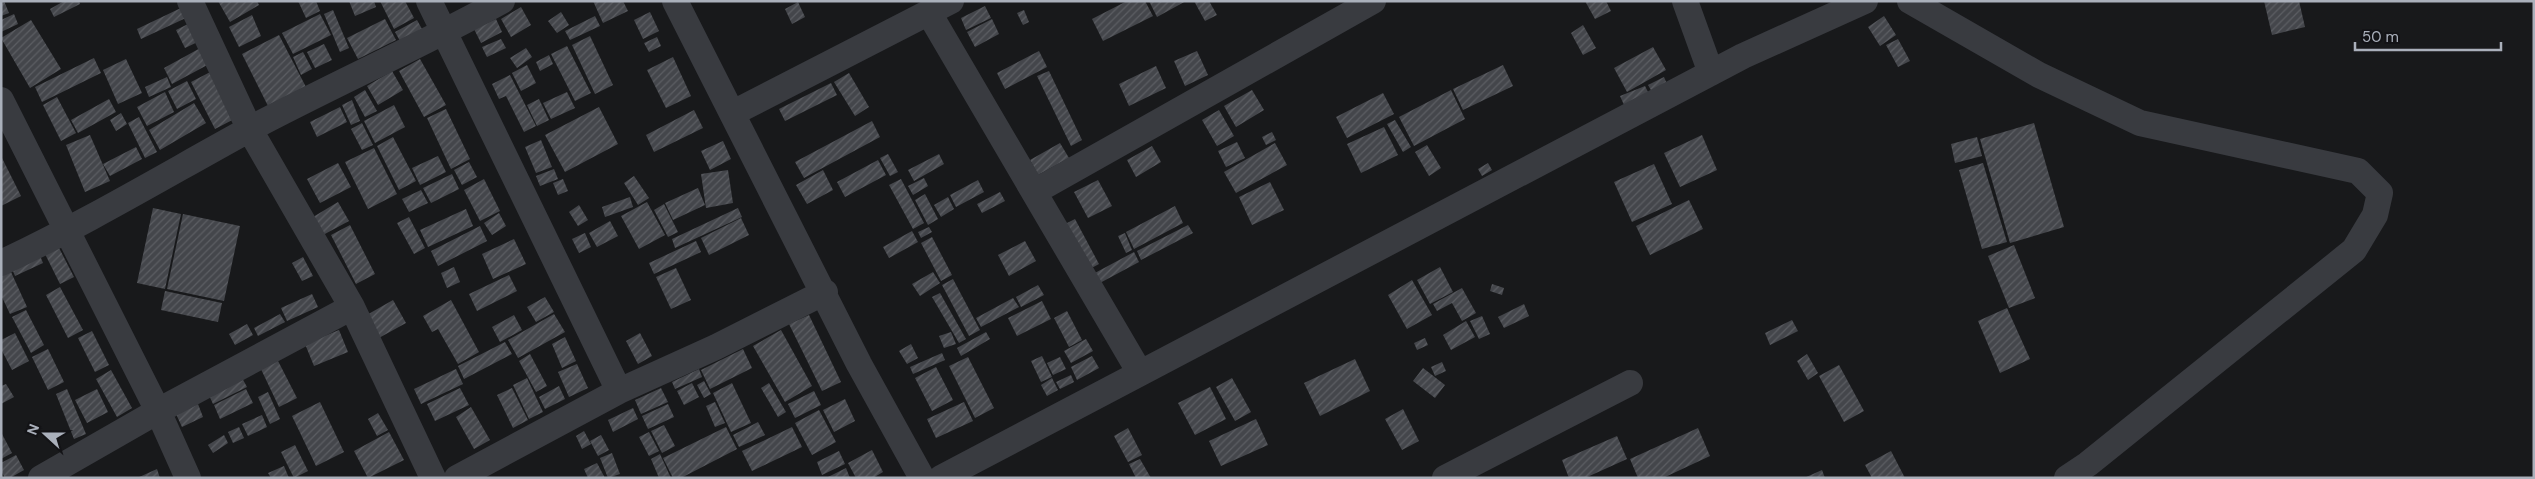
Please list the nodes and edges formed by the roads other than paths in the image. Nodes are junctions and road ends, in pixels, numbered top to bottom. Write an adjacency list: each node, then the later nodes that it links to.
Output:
1 (190, 1): 14 (street)
2 (429, 1): 10 (street)
3 (502, 1): 10 (street)
4 (676, 1): 13 (street)
5 (1373, 1): 15 (street)
6 (1685, 1): 11 (street)
7 (1864, 1): 11 (street)
8 (1910, 1): 31 (street)
9 (940, 7): 13 (street); 15 (street)
10 (446, 32): 14 (street); 22 (street)
11 (1711, 73): 20 (street)
12 (1, 100): 16 (street)
13 (733, 113): 18 (street)
14 (250, 130): 16 (street); 19 (street)
15 (1034, 192): 20 (street)
16 (68, 232): 17 (street); 23 (street)
17 (1, 264)
18 (825, 292): 22 (street); 28 (street)
19 (352, 307): 23 (street); 26 (street)
20 (1140, 373): 29 (street)
21 (1630, 383): 30 (street)
22 (619, 391): 27 (street)
23 (158, 412): 24 (street); 25 (street)
24 (41, 478)
25 (188, 478)
26 (433, 478)
27 (457, 478)
28 (922, 478)
29 (941, 478)
30 (1445, 478)
31 (2067, 478)

